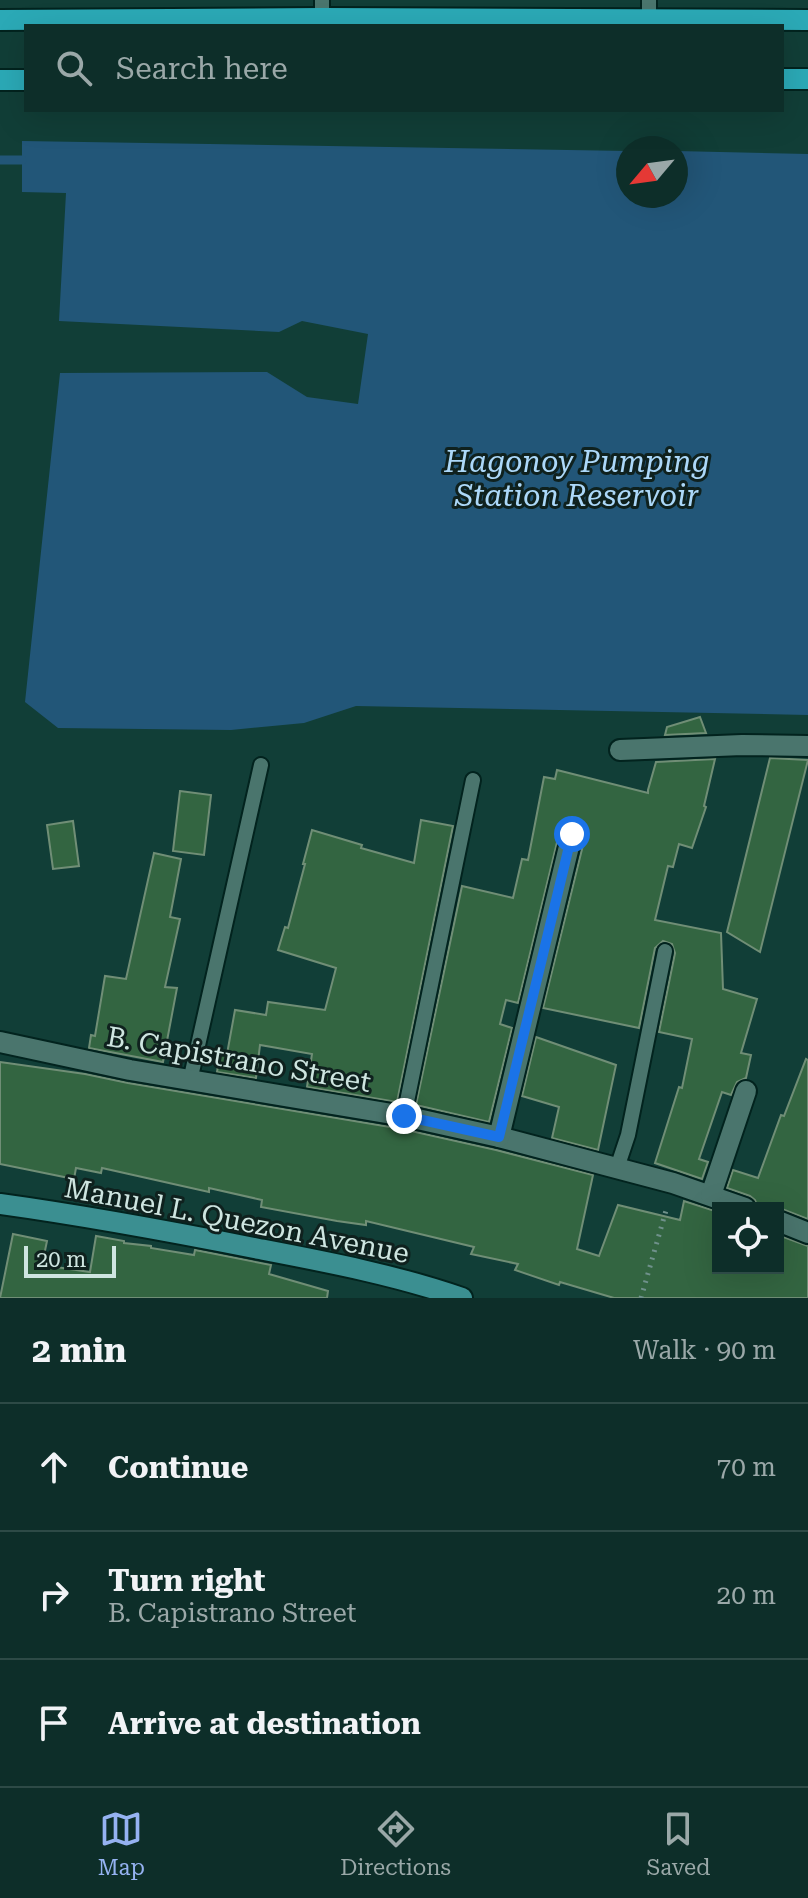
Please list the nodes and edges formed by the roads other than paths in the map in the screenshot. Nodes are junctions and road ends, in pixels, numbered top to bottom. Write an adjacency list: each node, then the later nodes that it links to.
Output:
1 (322, 9): 2 (main road); 3 (main road)
2 (649, 9): 4 (main road)
3 (0, 20)
4 (808, 20)
5 (784, 79): 6 (main road)
6 (808, 79)
7 (0, 80): 8 (main road)
8 (24, 80)
9 (808, 746): 10 (street)
10 (620, 750)
11 (261, 765): 16 (lane)
12 (473, 780): 18 (lane)
13 (572, 834): 19 (street)
14 (665, 951): 20 (lane)
15 (0, 1042): 16 (street, B. Capistrano Street)
16 (190, 1081): 18 (street, B. Capistrano Street)
17 (746, 1091): 21 (street)
18 (404, 1116): 19 (street, B. Capistrano Street)
19 (499, 1137): 20 (street, B. Capistrano Street)
20 (617, 1168): 21 (street, B. Capistrano Street)
21 (711, 1195): 22 (street, B. Capistrano Street)
22 (729, 1202)
23 (0, 1204): 26 (main road, Manuel L. Quezon Avenue)
24 (784, 1223): 25 (street)
25 (808, 1233)
26 (462, 1298)

